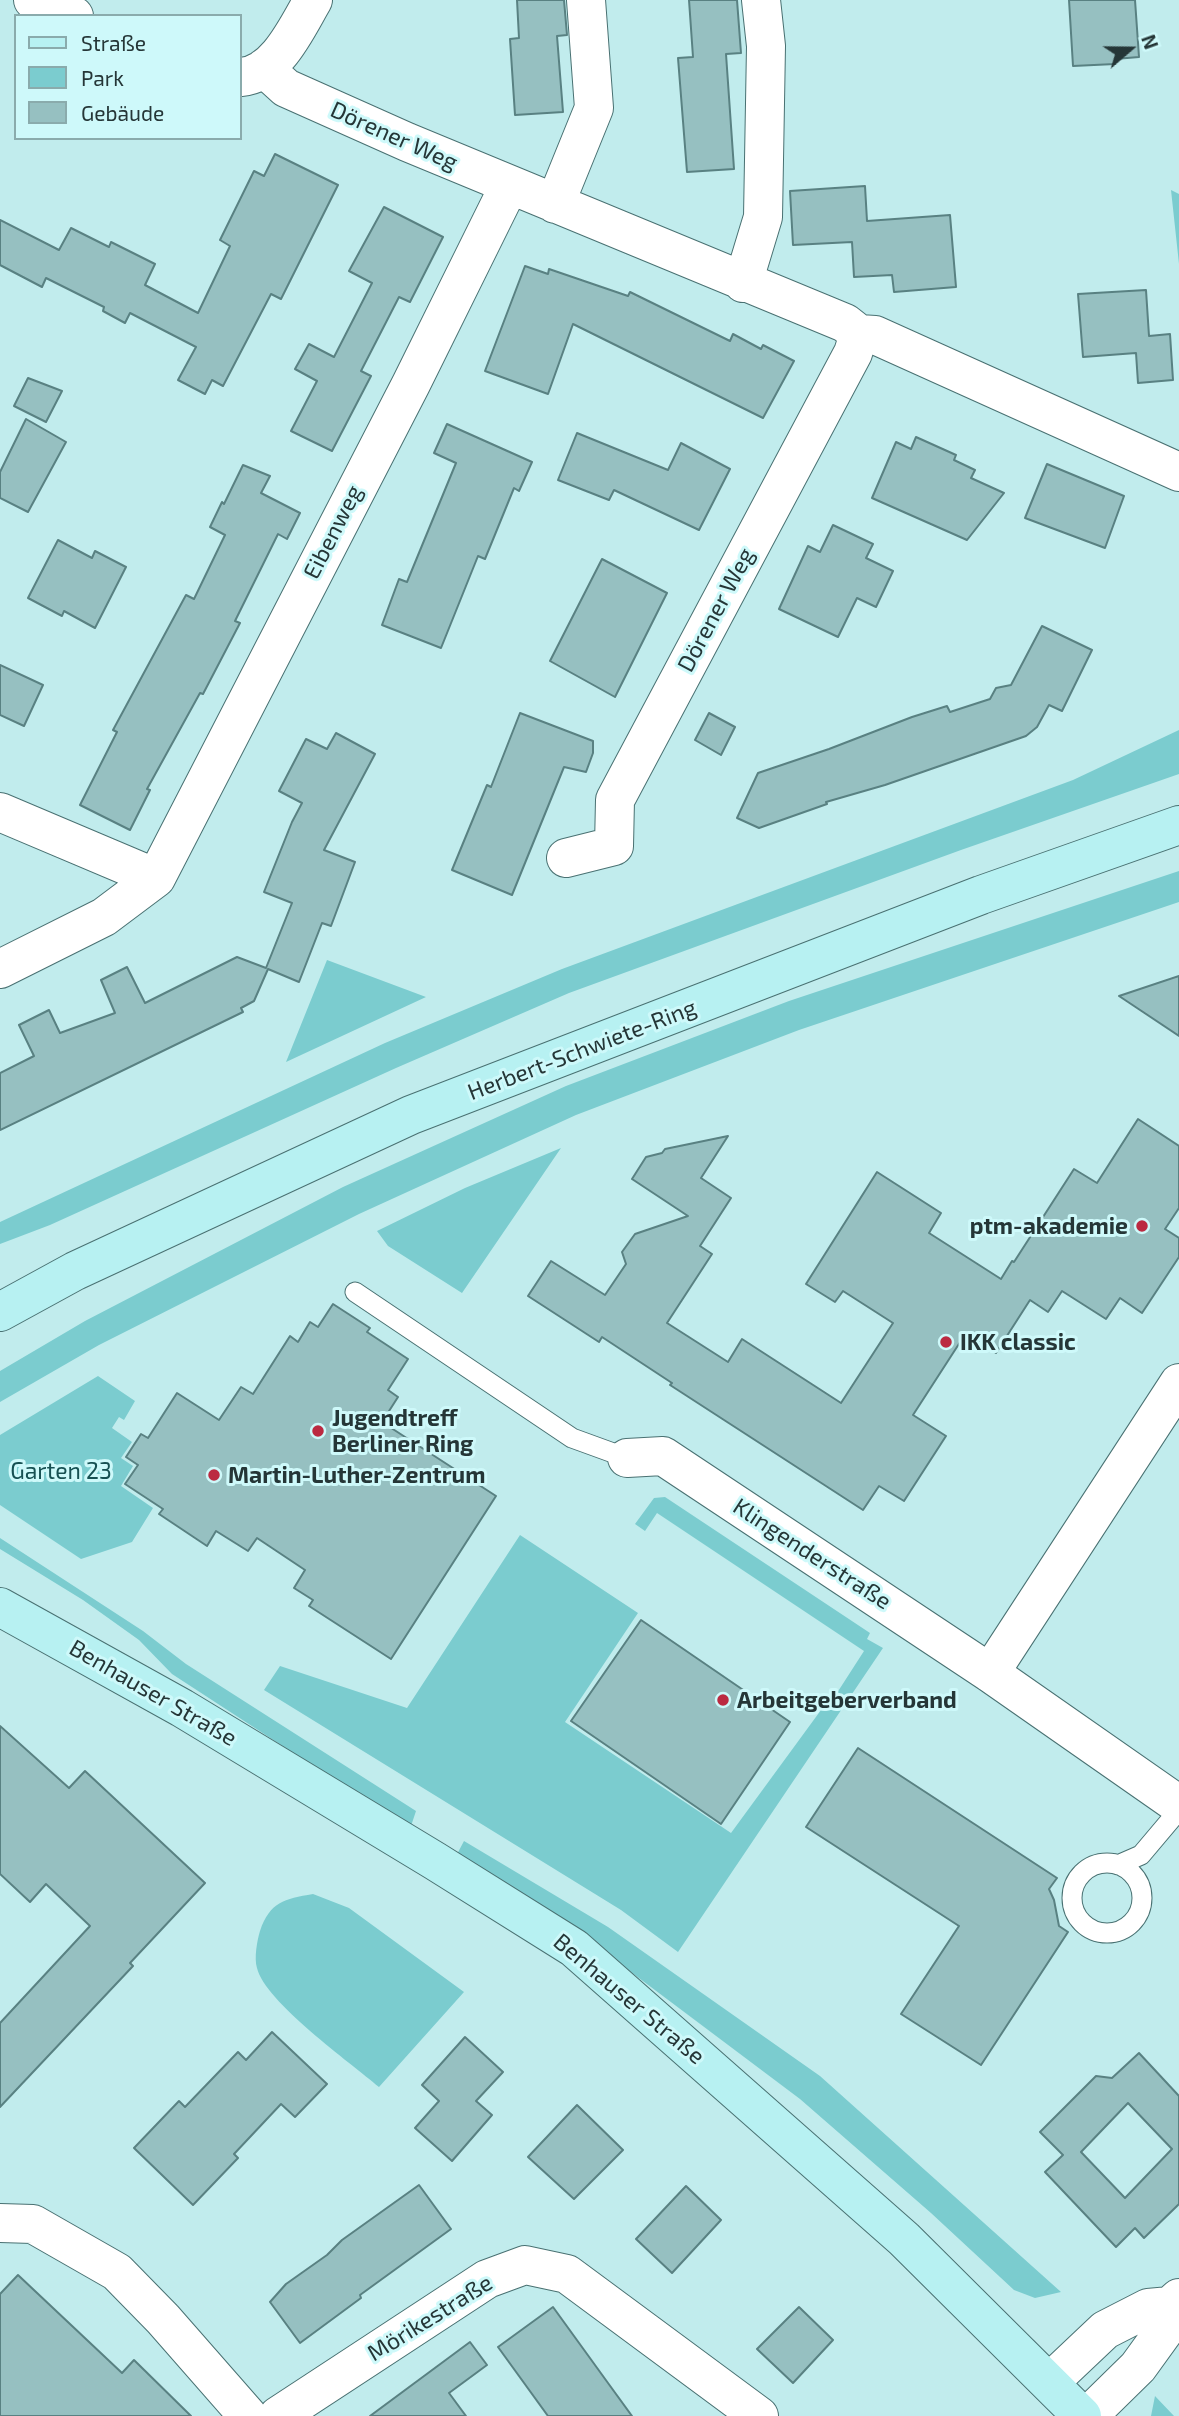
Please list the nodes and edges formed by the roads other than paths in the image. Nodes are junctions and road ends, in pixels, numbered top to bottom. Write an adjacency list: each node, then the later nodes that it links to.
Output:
1 (33, 0): 5 (street)
2 (313, 0): 6 (street)
3 (586, 0): 8 (street)
4 (761, 0): 9 (street)
5 (69, 14)
6 (252, 72): 7 (street, Dörener Weg)
7 (509, 186): 8 (street, Dörener Weg); 15 (street, Eibenweg)
8 (555, 204): 9 (street, Dörener Weg)
9 (743, 283): 10 (street, Dörener Weg)
10 (859, 334): 11 (street, Dörener Weg); 14 (street, Dörener Weg)
11 (1179, 472)
12 (0, 812): 15 (street)
13 (1179, 825): 18 (main road, Herbert-Schwiete-Ring)
14 (566, 858)
15 (156, 878): 16 (street, Eibenweg)
16 (0, 969)
17 (355, 1292): 20 (lane)
18 (0, 1312)
19 (1179, 1383): 22 (street)
20 (627, 1458): 22 (street, Klingenderstraße)
21 (0, 1607): 28 (main road, Benhauser Straße)
22 (990, 1672): 23 (street, Klingenderstraße)
23 (1179, 1805)
24 (1179, 1810): 25 (lane)
25 (1118, 1865)
26 (0, 2223): 29 (street)
27 (1174, 2302): 28 (street); 33 (street)
28 (1050, 2382): 32 (main road, Benhauser Straße)
29 (248, 2416)
30 (278, 2416): 31 (street, Mörikestraße)
31 (759, 2416)
32 (1082, 2416)
33 (1088, 2416)

